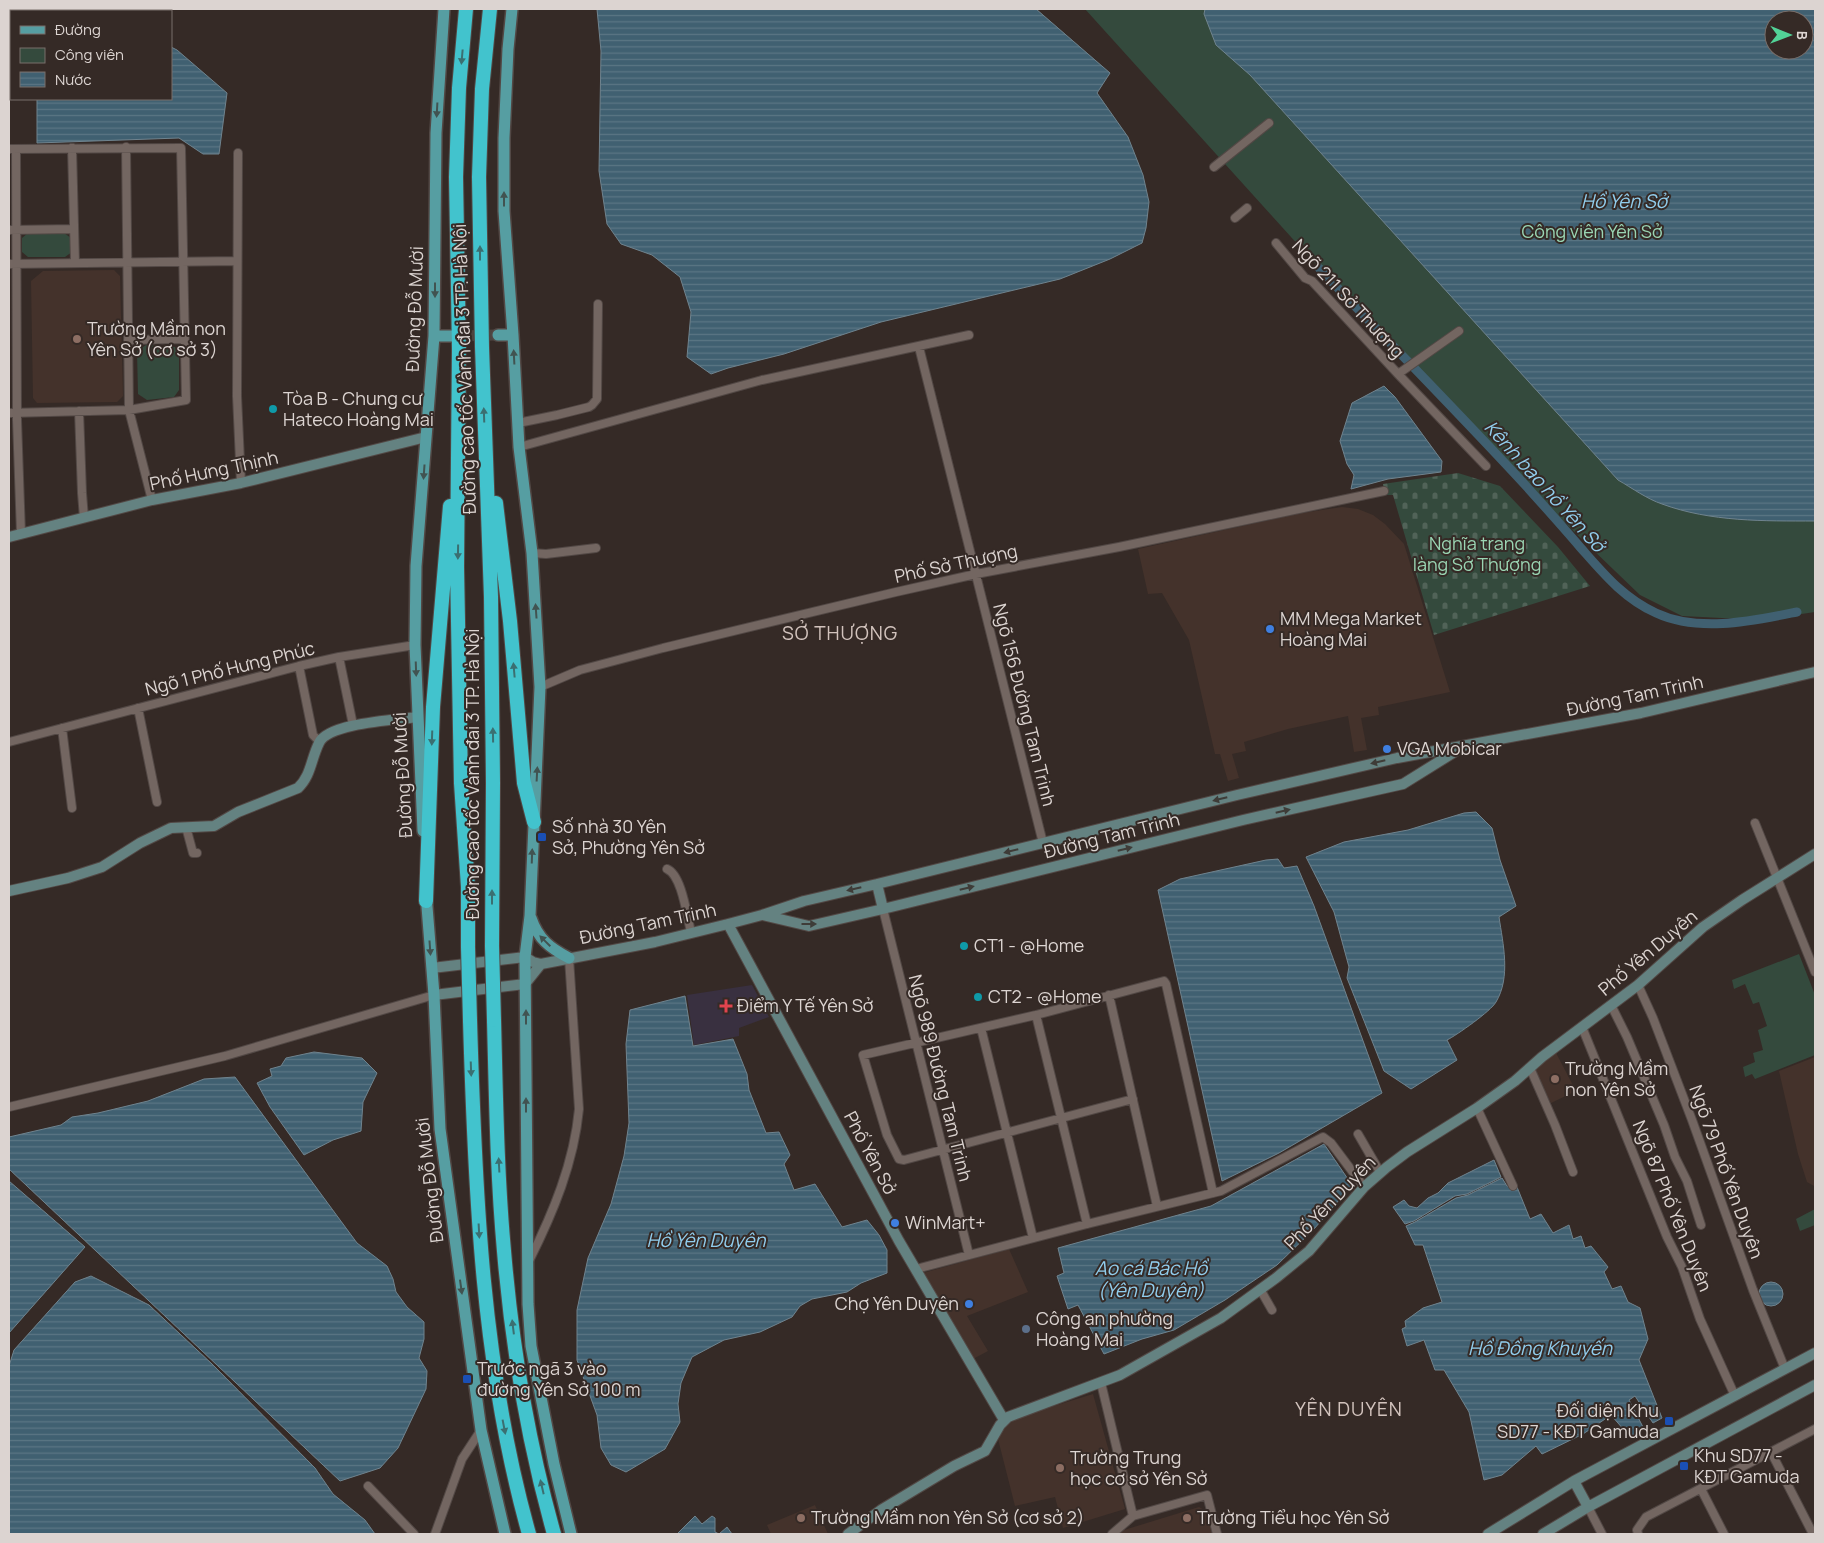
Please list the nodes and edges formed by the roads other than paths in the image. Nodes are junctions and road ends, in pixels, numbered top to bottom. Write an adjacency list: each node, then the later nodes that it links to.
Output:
1 (444, 9): 26 (main road, Đường Đỗ Mười, one-way to 26)
2 (466, 9): 35 (highway, Đường cao tốc Vành đai 3 TP. Hà Nội, one-way to 35)
3 (490, 9): 37 (highway, Đường cao tốc Vành đai 3 TP. Hà Nội, one-way to 3)
4 (512, 9): 24 (main road, one-way to 4)
5 (1269, 123): 10 (street)
6 (126, 147): 7 (street); 17 (street); 18 (street)
7 (72, 148): 8 (street); 13 (street)
8 (13, 149): 14 (street)
9 (238, 153): 16 (street)
10 (1214, 167)
11 (1247, 208): 12 (street)
12 (1235, 218)
13 (74, 229): 14 (street); 19 (street)
14 (13, 230): 20 (street)
15 (1276, 243): 31 (street, Ngõ 211 Sở Thượng)
16 (238, 260): 17 (street); 41 (street)
17 (182, 261): 18 (street); 28 (street)
18 (127, 262): 19 (street); 29 (street)
19 (75, 263): 20 (street)
20 (13, 264): 34 (street)
21 (598, 304): 36 (street)
22 (1459, 331): 31 (street)
23 (498, 335): 24 (main road)
24 (513, 335): 36 (main road, one-way to 24)
25 (969, 335): 30 (street)
26 (434, 336): 27 (main road); 38 (main road, Đường Đỗ Mười)
27 (452, 336)
28 (184, 339): 29 (street); 32 (street)
29 (128, 340): 32 (street)
30 (919, 347): 39 (street); 49 (street, Ngõ 156 Đường Tam Trinh)
31 (1398, 374): 40 (street, Ngõ 211 Sở Thượng)
32 (129, 410): 33 (street); 43 (street)
33 (79, 411): 34 (street); 44 (street)
34 (13, 413): 45 (street)
35 (459, 416): 74 (highway, one-way to 74); 134 (highway, Đường cao tốc Vành đai 3 TP. Hà Nội, one-way to 134, bridge)
36 (518, 423): 39 (main road)
37 (485, 436): 64 (highway, one-way to 37); 135 (highway, Đường cao tốc Vành đai 3 TP. Hà Nội, one-way to 37, bridge)
38 (426, 437): 41 (street, Phố Hưng Thịnh); 50 (main road, Đường Đỗ Mười, one-way to 50)
39 (519, 447): 48 (main road)
40 (1486, 466)
41 (241, 483): 43 (street, Phố Hưng Thịnh)
42 (1384, 491): 49 (street, Phố Sở Thượng)
43 (152, 500): 44 (street, Phố Hưng Thịnh)
44 (84, 518): 45 (street, Phố Hưng Thịnh)
45 (21, 534): 46 (street, Phố Hưng Thịnh)
46 (9, 537)
47 (596, 548): 48 (street)
48 (532, 553): 54 (main road, one-way to 48)
49 (976, 574): 54 (street, Phố Sở Thượng); 67 (street, Ngõ 156 Đường Tam Trinh)
50 (415, 646): 51 (street); 56 (main road, Đường Đỗ Mười, one-way to 56)
51 (339, 657): 52 (street, Ngõ 1 Phố Hưng Phúc); 57 (street, Ngõ 1 Phố Hưng Phúc)
52 (299, 666): 55 (street, Ngõ 1 Phố Hưng Phúc); 59 (street)
53 (1815, 672): 61 (street, Đường Tam Trinh)
54 (540, 687): 64 (main road, one-way to 54)
55 (138, 708): 58 (street, Ngõ 1 Phố Hưng Phúc); 62 (street)
56 (417, 718): 57 (street); 74 (main road, Đường Đỗ Mười)
57 (353, 725): 59 (street)
58 (62, 728): 60 (street, Ngõ 1 Phố Hưng Phúc); 63 (street)
59 (320, 741): 66 (street)
60 (9, 742)
61 (1461, 748): 67 (street, Đường Tam Trinh, one-way to 67); 75 (street, Đường Tam Trinh, one-way to 61)
62 (156, 802)
63 (72, 808)
64 (534, 822): 77 (main road, one-way to 64)
65 (1755, 823): 71 (street)
66 (186, 827): 68 (street); 73 (street)
67 (1043, 843): 72 (street, Đường Tam Trinh, one-way to 72)
68 (197, 853)
69 (1815, 854): 71 (street, Phố Yên Duyên)
70 (666, 869): 79 (street)
71 (1777, 878): 84 (street); 86 (street, Phố Yên Duyên)
72 (877, 884): 75 (street); 76 (street, Đường Tam Trinh, one-way to 76)
73 (9, 890)
74 (426, 901): 83 (main road, Đường Đỗ Mười, one-way to 83)
75 (883, 909): 76 (street, Đường Tam Trinh, one-way to 75); 93 (street, Ngõ 989 Đường Tam Trinh)
76 (762, 915): 78 (street, Đường Tam Trinh)
77 (530, 916): 80 (main road); 81 (main road, one-way to 77)
78 (728, 924): 79 (street, Đường Tam Trinh); 113 (street, Phố Yên Sở)
79 (690, 932): 81 (street, Đường Tam Trinh)
80 (525, 957): 82 (street); 83 (street); 85 (main road)
81 (570, 958): 82 (street, Đường Tam Trinh); 112 (street)
82 (541, 964): 85 (street)
83 (432, 968): 87 (main road, Đường Đỗ Mười)
84 (1815, 972)
85 (526, 984): 87 (street); 112 (main road, one-way to 85)
86 (1638, 985): 89 (street, Phố Yên Duyên); 117 (street, Ngõ 79 Phố Yên Duyên)
87 (434, 995): 96 (street); 123 (main road, Đường Đỗ Mười, one-way to 123)
88 (1109, 995): 90 (street); 95 (street); 106 (street)
89 (1611, 1005): 91 (street, Phố Yên Duyên); 109 (street)
90 (1036, 1015): 92 (street); 98 (street)
91 (1582, 1027): 94 (street, Phố Yên Duyên); 120 (street, Ngõ 87 Phố Yên Duyên)
92 (981, 1028): 93 (street); 99 (street)
93 (916, 1043): 101 (street, Ngõ 989 Đường Tam Trinh); 101 (street)
94 (1530, 1068): 97 (street, Phố Yên Duyên); 103 (street)
95 (1133, 1100): 98 (street); 107 (street)
96 (9, 1107)
97 (1477, 1108): 102 (street, Phố Yên Duyên); 104 (street)
98 (1062, 1118): 99 (street); 108 (street)
99 (1007, 1133): 101 (street); 110 (street)
100 (1358, 1134): 102 (street)
101 (942, 1150): 111 (street, Ngõ 989 Đường Tam Trinh)
102 (1380, 1172): 105 (street, Phố Yên Duyên)
103 (1574, 1172)
104 (1513, 1186)
105 (1364, 1187): 106 (street); 114 (street, Phố Yên Duyên)
106 (1213, 1192): 107 (street)
107 (1157, 1206): 108 (street)
108 (1087, 1224): 110 (street)
109 (1701, 1225)
110 (1034, 1238): 111 (street)
111 (968, 1255): 113 (street)
112 (527, 1266): 136 (main road)
113 (916, 1269): 121 (street, Phố Yên Sở)
114 (1260, 1289): 115 (street); 118 (street, Phố Yên Duyên)
115 (1272, 1310)
116 (1815, 1354): 117 (street)
117 (1785, 1369): 120 (street)
118 (1101, 1382): 121 (street, Phố Yên Duyên); 129 (street)
119 (1815, 1385): 128 (street)
120 (1735, 1396): 125 (street)
121 (1004, 1420): 137 (street)
122 (1815, 1429): 124 (street)
123 (481, 1430): 132 (street); 133 (main road, Đường Đỗ Mười)
124 (1771, 1452): 127 (street); 144 (street)
125 (1574, 1481): 128 (street); 140 (street)
126 (368, 1486): 131 (street)
127 (1701, 1489): 130 (street); 143 (street)
128 (1588, 1506): 141 (street); 142 (street)
129 (1133, 1516): 138 (street); 139 (street)
130 (1638, 1532)
131 (414, 1534)
132 (435, 1534)
133 (505, 1534)
134 (529, 1534)
135 (554, 1534)
136 (571, 1534)
137 (848, 1534)
138 (1112, 1534)
139 (1217, 1534)
140 (1488, 1534)
141 (1543, 1534)
142 (1602, 1534)
143 (1724, 1534)
144 (1814, 1534)

